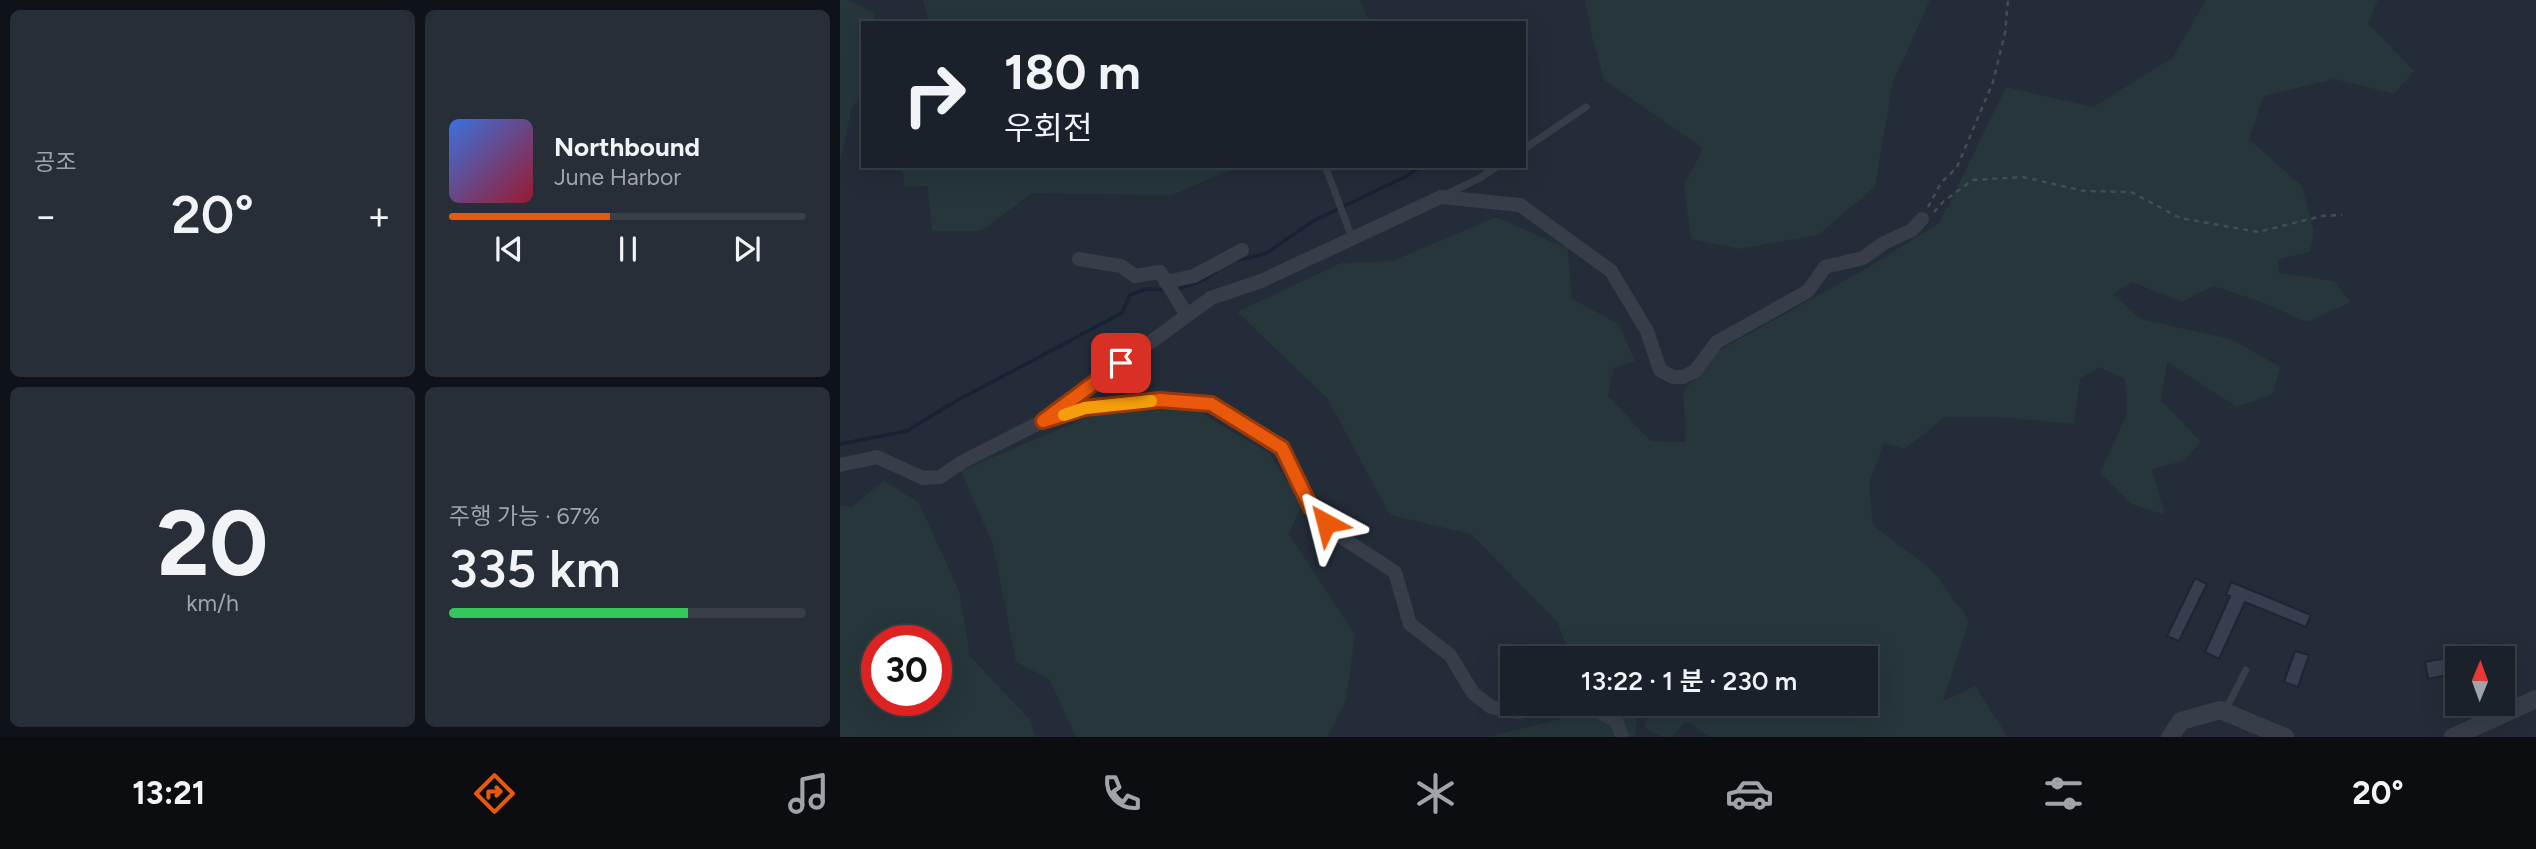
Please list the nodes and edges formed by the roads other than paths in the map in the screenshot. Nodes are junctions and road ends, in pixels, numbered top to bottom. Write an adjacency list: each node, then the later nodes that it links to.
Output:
1 (1587, 107): 2 (lane)
2 (1526, 148)
3 (1326, 168): 7 (lane)
4 (1495, 168): 5 (lane)
5 (1441, 197): 6 (street); 7 (street)
6 (1922, 219)
7 (1352, 239): 11 (street)
8 (1242, 250): 10 (street)
9 (1079, 259): 10 (street)
10 (1166, 282): 11 (street)
11 (1187, 315): 12 (street)
12 (1043, 421): 13 (street); 17 (street)
13 (840, 465)
14 (2246, 670): 16 (lane)
15 (2536, 699): 20 (street)
16 (2224, 711): 18 (street); 19 (street)
17 (1622, 737)
18 (2170, 737)
19 (2285, 737)
20 (2453, 737)

